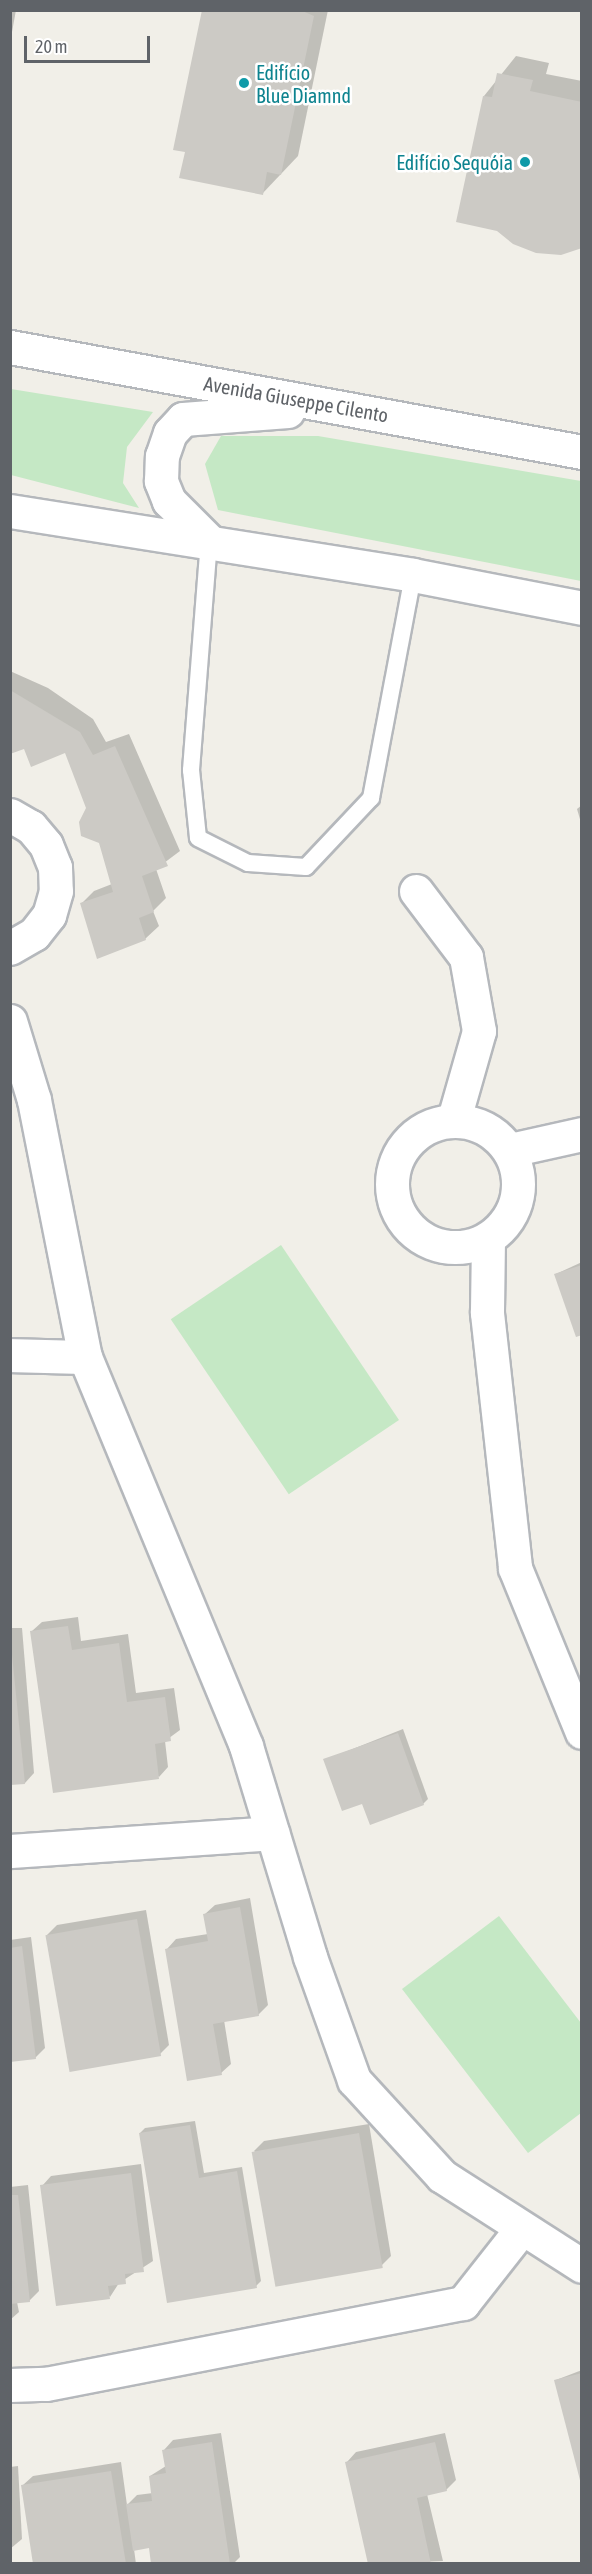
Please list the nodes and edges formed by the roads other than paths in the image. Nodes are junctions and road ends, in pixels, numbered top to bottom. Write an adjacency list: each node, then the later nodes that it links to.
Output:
1 (10, 347): 2 (street, Avenida Giuseppe Cilento)
2 (353, 409): 3 (street, Avenida Giuseppe Cilento); 5 (street)
3 (582, 452)
4 (10, 511): 5 (street)
5 (209, 541): 6 (street); 6 (lane)
6 (413, 575): 7 (street)
7 (582, 608)
8 (10, 815): 10 (street)
9 (416, 891): 12 (street)
10 (10, 948)
11 (10, 1021): 17 (street)
12 (454, 1119): 14 (street); 15 (street)
13 (582, 1134): 14 (street)
14 (510, 1150): 15 (street)
15 (488, 1239): 18 (street)
16 (10, 1355): 17 (street)
17 (85, 1357): 19 (street)
18 (582, 1732)
19 (272, 1833): 20 (street); 21 (street)
20 (10, 1851)
21 (522, 2228): 22 (street); 23 (street)
22 (582, 2266)
23 (10, 2385)

